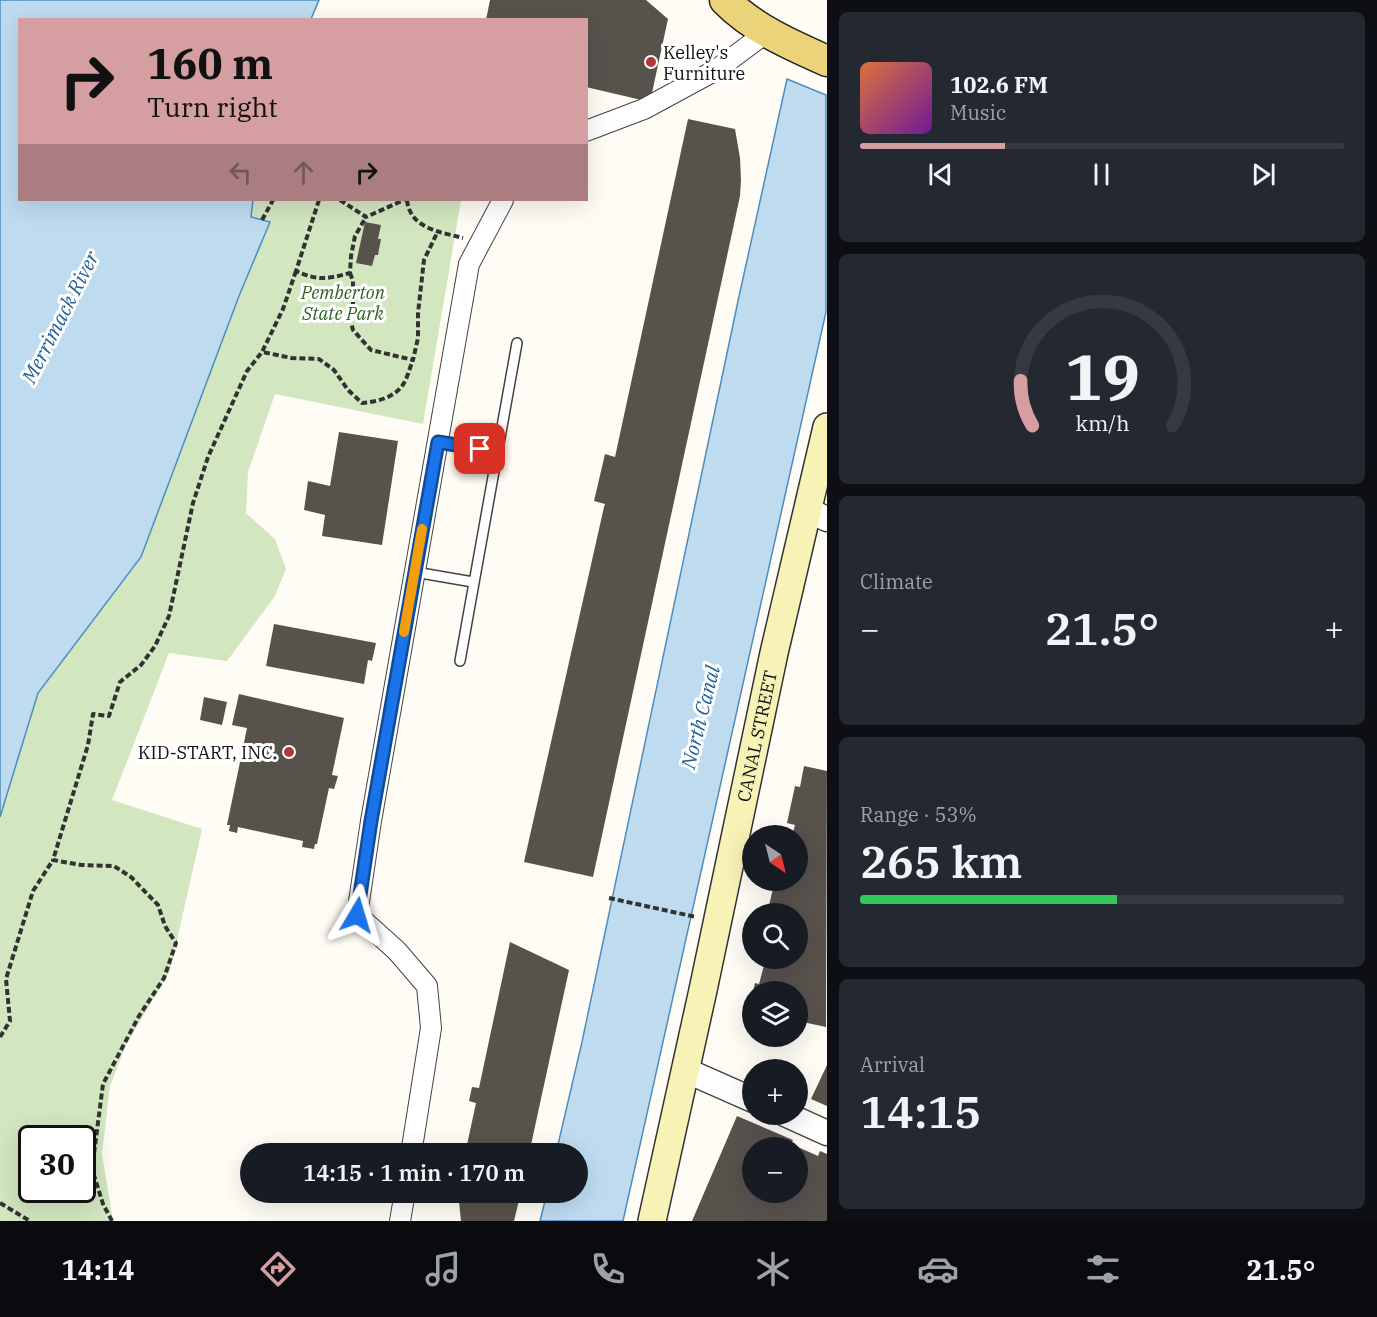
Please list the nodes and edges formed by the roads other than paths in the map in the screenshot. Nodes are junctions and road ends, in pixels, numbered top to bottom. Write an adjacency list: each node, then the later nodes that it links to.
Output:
1 (725, 0): 2 (main road)
2 (777, 38): 3 (main road); 4 (street)
3 (826, 61)
4 (588, 130)
5 (502, 201): 8 (street)
6 (517, 343): 9 (lane)
7 (826, 427): 10 (main road, CANAL STREET)
8 (438, 442): 9 (lane); 11 (street)
9 (497, 452): 12 (lane)
10 (817, 514): 14 (main road, CANAL STREET)
11 (415, 572): 12 (lane); 18 (street)
12 (474, 582): 13 (lane)
13 (460, 661)
14 (685, 1070): 15 (street); 21 (main road, CANAL STREET)
15 (742, 1095)
16 (808, 1125): 17 (street)
17 (826, 1133)
18 (413, 1143)
19 (403, 1203): 20 (street)
20 (400, 1221)
21 (652, 1221)

